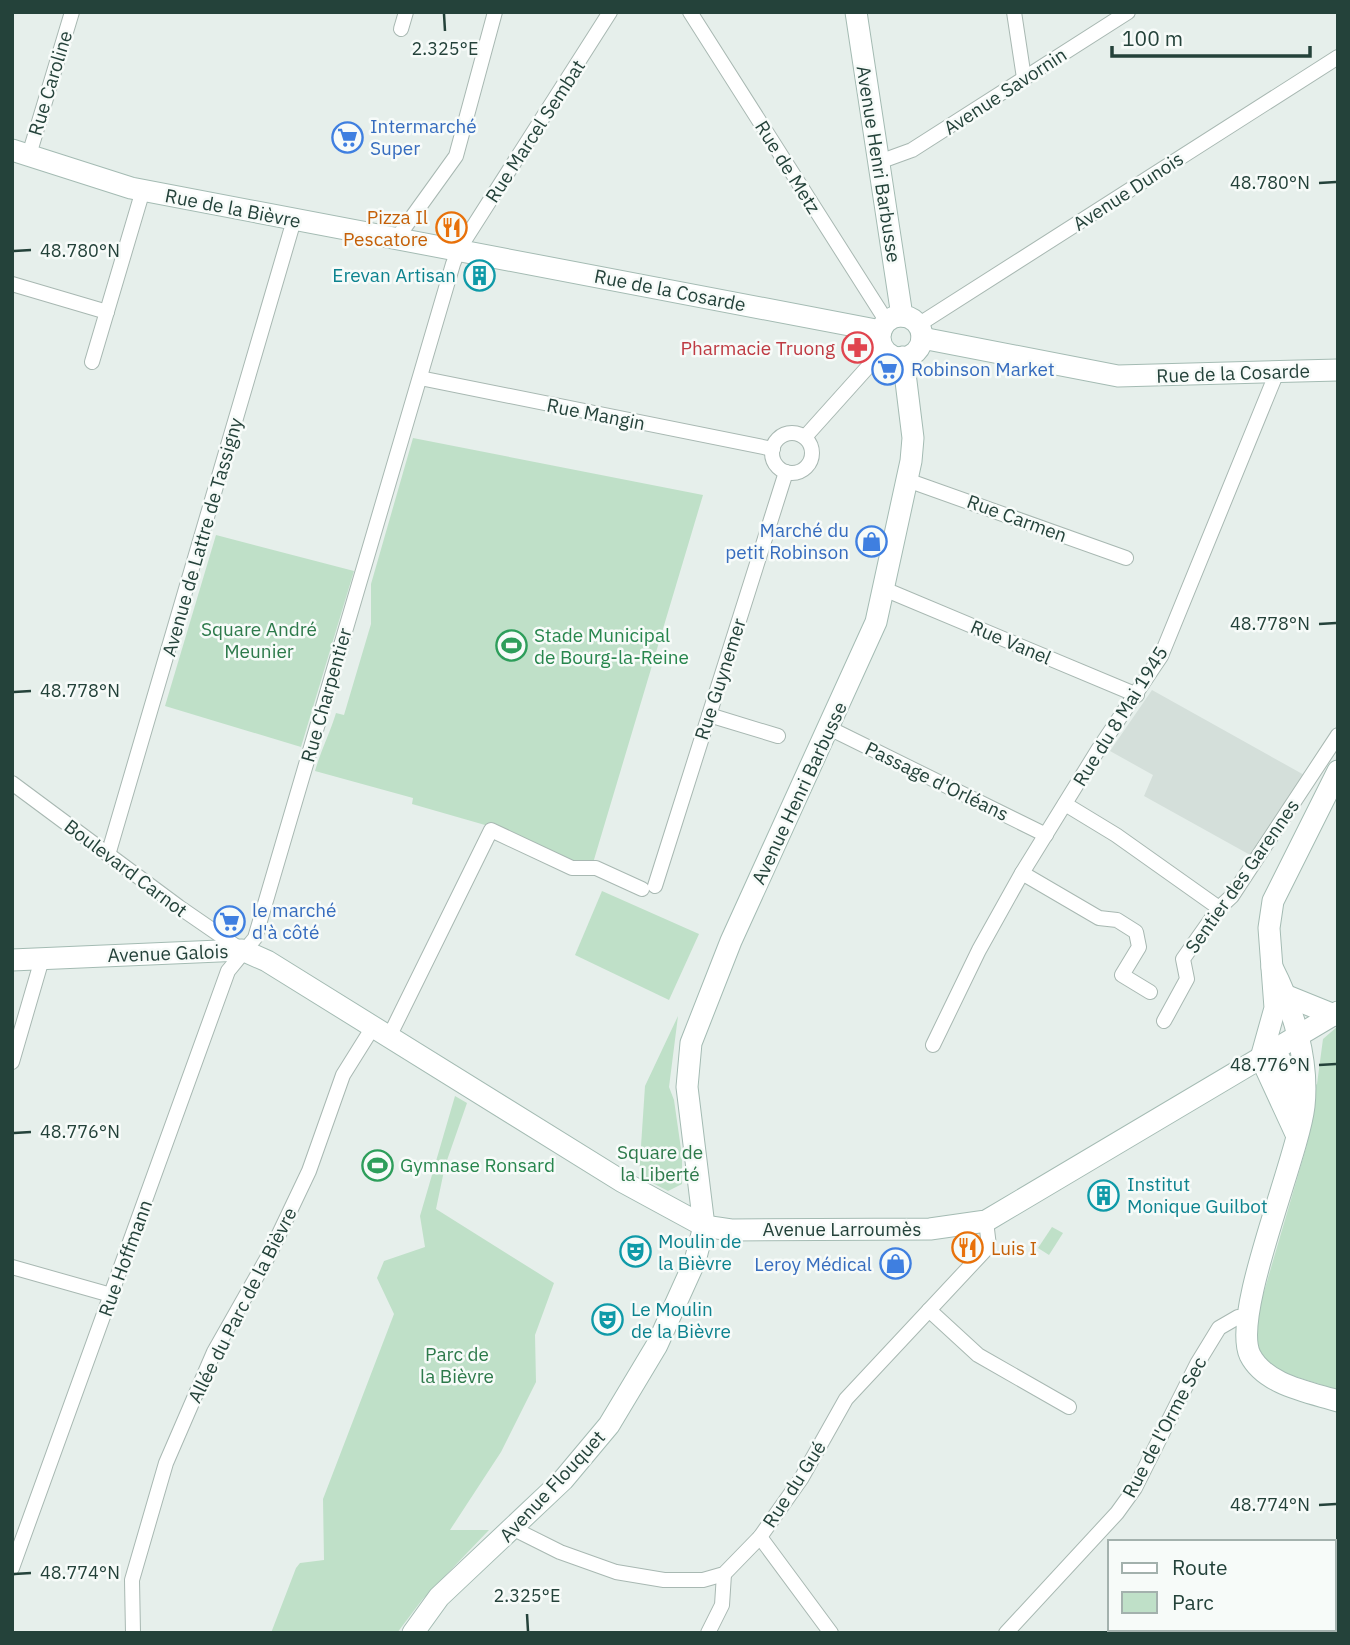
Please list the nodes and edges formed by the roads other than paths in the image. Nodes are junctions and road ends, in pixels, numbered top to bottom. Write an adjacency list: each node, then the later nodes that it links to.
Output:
1 (72, 12): 12 (street, Rue Caroline)
2 (406, 12): 9 (street)
3 (495, 12): 16 (street)
4 (610, 12): 17 (street, Rue Marcel Sembat)
5 (690, 12): 20 (street, Rue de Metz)
6 (856, 12): 13 (main road, Avenue Henri Barbusse)
7 (1014, 12): 11 (street)
8 (1128, 12): 11 (street, Avenue Savornin)
9 (401, 29)
10 (1338, 57): 20 (street, Avenue Dunois)
11 (1024, 78): 13 (street, Avenue Savornin)
12 (21, 152): 14 (main road, Rue de la Bièvre)
13 (879, 162): 20 (main road, Avenue Henri Barbusse)
14 (143, 190): 15 (main road, Rue de la Bièvre); 19 (street)
15 (294, 220): 16 (main road, Rue de la Bièvre); 41 (street, Avenue de Lattre de Tassigny)
16 (397, 238): 17 (main road, Rue de la Bièvre)
17 (459, 249): 20 (main road, Rue de la Cosarde); 24 (street, Rue Marcel Sembat)
18 (12, 284): 19 (street)
19 (107, 312): 21 (street)
20 (900, 334): 23 (main road, Rue de la Cosarde); 25 (street, Avenue Dunois); 28 (main road, Avenue Henri Barbusse)
21 (92, 362)
22 (1338, 370): 23 (main road, Rue de la Cosarde)
23 (1277, 372): 31 (street, Rue du 8 Mai 1945)
24 (420, 378): 26 (street, Rue Mangin); 44 (street, Rue Charpentier)
25 (805, 437): 26 (street); 27 (street)
26 (773, 449): 27 (street)
27 (786, 472): 32 (street, Rue Guynemer)
28 (908, 481): 29 (street, Rue Carmen); 30 (main road, Avenue Henri Barbusse)
29 (1126, 558)
30 (884, 589): 31 (street, Rue Vanel); 33 (main road, Avenue Henri Barbusse)
31 (1137, 695): 38 (street, Rue du 8 Mai 1945)
32 (709, 715): 35 (street); 39 (street, Rue Guynemer)
33 (829, 728): 40 (street, Passage d'Orléans); 59 (main road, Avenue Henri Barbusse)
34 (1338, 735): 43 (street, Sentier des Garennes)
35 (778, 736)
36 (1338, 771): 49 (main road)
37 (12, 783): 41 (street, Boulevard Carnot)
38 (1065, 804): 40 (street, Rue du 8 Mai 1945); 43 (street)
39 (491, 830): 52 (street, Allée du Parc de la Bièvre)
40 (1046, 835): 42 (street, Rue du 8 Mai 1945)
41 (108, 855): 44 (street, Boulevard Carnot)
42 (1022, 873): 48 (street); 54 (street, Rue du 8 Mai 1945)
43 (1219, 908): 51 (street, Sentier des Garennes)
44 (242, 950): 45 (main road, Avenue Galois); 47 (main road, Avenue Galois); 65 (street, Rue Hoffmann)
45 (42, 959): 46 (main road, Avenue Galois); 56 (street)
46 (12, 960)
47 (313, 990): 52 (main road, Avenue Larroumès)
48 (1150, 992)
49 (1281, 1002): 50 (main road); 53 (main road); 55 (main road)
50 (1336, 1014): 53 (main road, Avenue Larroumès)
51 (1164, 1021)
52 (381, 1032): 60 (main road, Avenue Larroumès); 77 (street, Allée du Parc de la Bièvre)
53 (1297, 1037): 55 (main road, Avenue Larroumès); 57 (main road)
54 (933, 1045)
55 (1268, 1054): 57 (main road); 58 (main road); 61 (main road, Avenue Larroumès)
56 (12, 1062)
57 (1304, 1108): 58 (main road)
58 (1296, 1135): 63 (main road)
59 (699, 1178): 60 (main road); 62 (main road, Avenue Henri Barbusse)
60 (663, 1203): 62 (main road, Avenue Larroumès)
61 (986, 1221): 62 (main road, Avenue Larroumès); 66 (street, Rue du Gué)
62 (704, 1226): 71 (main road, Avenue Flouquet)
63 (1260, 1263): 67 (main road); 68 (main road)
64 (12, 1267): 65 (street)
65 (111, 1295): 72 (street, Rue Hoffmann)
66 (929, 1310): 70 (street); 73 (street, Rue du Gué)
67 (1238, 1317): 68 (main road); 82 (street, Rue de l'Orme Sec)
68 (1298, 1389): 69 (main road)
69 (1338, 1401)
70 (1069, 1407)
71 (514, 1529): 74 (main road, Avenue Flouquet); 76 (street)
72 (18, 1532): 75 (street, Rue Hoffmann)
73 (760, 1537): 76 (street, Rue du Gué); 81 (street)
74 (485, 1556): 78 (main road, Avenue Flouquet); 79 (main road, Avenue Flouquet)
75 (12, 1568)
76 (724, 1574): 80 (street)
77 (133, 1633)
78 (412, 1633)
79 (426, 1633)
80 (708, 1633)
81 (831, 1633)
82 (1006, 1633)

